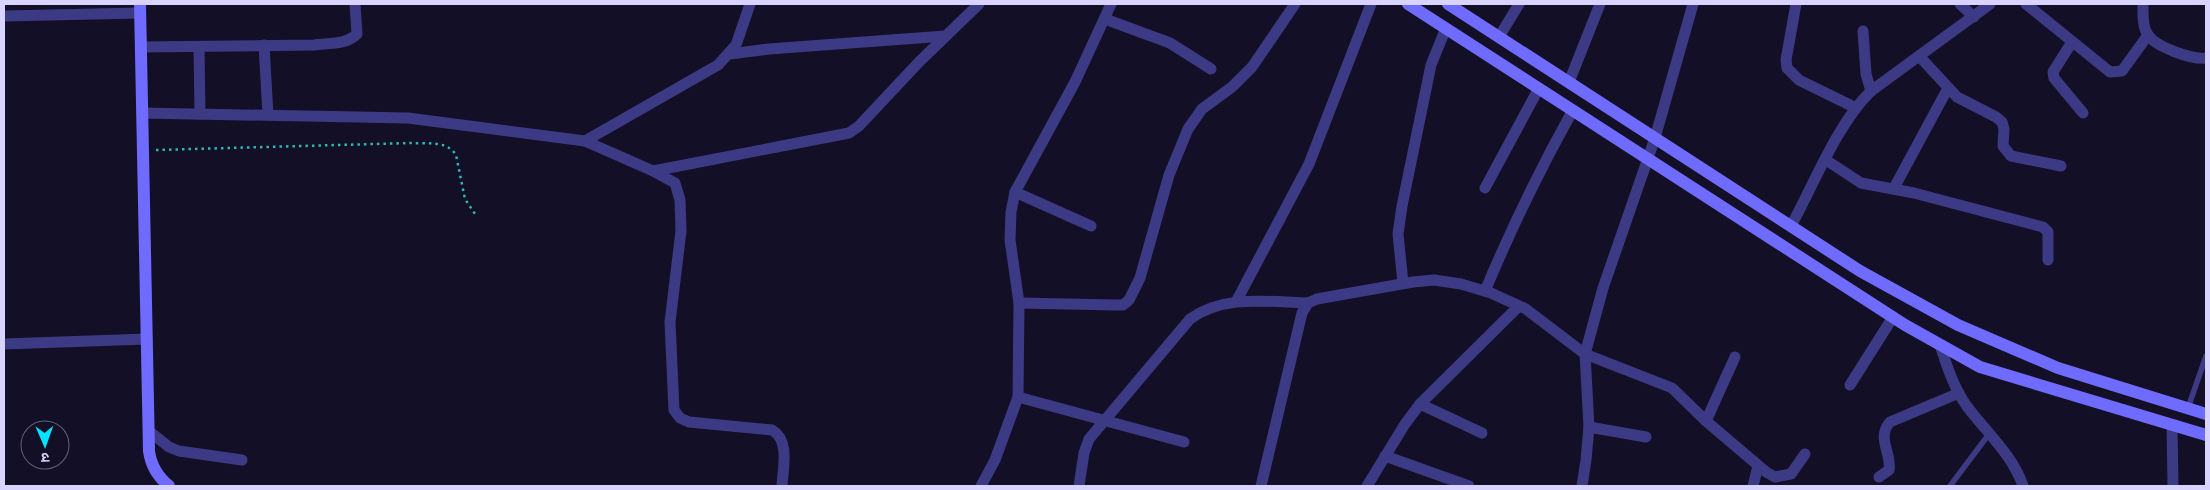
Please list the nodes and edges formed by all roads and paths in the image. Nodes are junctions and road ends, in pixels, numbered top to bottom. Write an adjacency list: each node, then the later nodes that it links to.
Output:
1 (355, 4): 27 (street)
2 (750, 4): 30 (street)
3 (978, 4): 24 (street)
4 (1111, 4): 20 (street)
5 (1295, 4): 61 (street)
6 (1370, 4): 60 (street)
7 (1408, 4): 21 (main road)
8 (1448, 4): 25 (main road)
9 (1520, 4): 25 (street)
10 (1600, 4): 34 (street)
11 (1693, 4): 44 (street)
12 (1796, 4): 38 (street)
13 (1960, 4): 19 (street)
14 (1990, 4): 19 (street)
15 (2026, 4): 26 (street)
16 (2143, 4): 23 (street)
17 (140, 8): 18 (street); 28 (main road)
18 (4, 16)
19 (1974, 17): 31 (street)
20 (1105, 18): 33 (street); 53 (street)
21 (1446, 28): 35 (main road); 58 (street)
22 (1863, 31): 37 (street)
23 (2148, 35): 26 (street); 32 (street)
24 (945, 36): 30 (street); 50 (street)
25 (1499, 37): 34 (main road)
26 (2072, 42): 41 (street)
27 (264, 45): 29 (street); 43 (street)
28 (140, 46): 29 (street); 40 (main road)
29 (199, 46): 42 (street)
30 (730, 54): 45 (street)
31 (1920, 57): 36 (street); 37 (street)
32 (2206, 58)
33 (1211, 69)
34 (1570, 82): 44 (main road)
35 (1539, 88): 39 (main road); 51 (street)
36 (1948, 88): 49 (street); 52 (street)
37 (1871, 91): 38 (street)
38 (1856, 108): 48 (street)
39 (1573, 110): 47 (main road); 59 (street)
40 (142, 113): 42 (street); 46 (main road)
41 (2083, 113)
42 (200, 114): 43 (street)
43 (268, 115): 45 (street)
44 (1656, 138): 47 (street); 56 (main road)
45 (585, 141): 50 (street)
46 (143, 150): 54 (path); 65 (main road)
47 (1647, 158): 64 (main road); 68 (street)
48 (1826, 160): 52 (street); 56 (street)
49 (2061, 166)
50 (653, 170): 93 (street)
51 (1485, 188)
52 (1894, 188): 57 (street)
53 (1015, 192): 55 (street); 61 (street)
54 (475, 214)
55 (1090, 226)
56 (1791, 226): 75 (main road)
57 (2048, 260)
58 (1403, 283): 59 (street); 62 (street)
59 (1485, 291): 63 (street)
60 (1237, 300): 62 (street); 77 (street)
61 (1019, 303): 73 (street)
62 (1308, 303): 96 (street)
63 (1519, 306): 68 (street); 74 (street)
64 (1893, 317): 67 (main road); 71 (street)
65 (147, 339): 66 (street); 81 (main road)
66 (4, 344)
67 (1940, 345): 72 (street); 79 (main road)
68 (1585, 354): 78 (street); 80 (street)
69 (2206, 356): 75 (lane)
70 (1735, 357): 78 (street)
71 (1850, 385)
72 (1959, 393): 83 (street); 91 (street)
73 (1018, 397): 77 (street); 94 (street)
74 (1420, 404): 82 (street); 88 (street)
75 (2188, 408): 76 (main road)
76 (2206, 414)
77 (1103, 420): 86 (street); 95 (street)
78 (1706, 421): 90 (street)
79 (2172, 425): 84 (main road); 103 (street)
80 (1589, 427): 85 (street); 99 (street)
81 (148, 430): 89 (street); 92 (main road)
82 (1482, 433)
83 (1989, 434): 101 (lane); 102 (street)
84 (2206, 435)
85 (1646, 437)
86 (1184, 442)
87 (1805, 454): 90 (street)
88 (1385, 456): 97 (street); 98 (street)
89 (242, 460)
90 (1758, 466): 100 (street)
91 (1879, 477)
92 (168, 486)
93 (782, 486)
94 (981, 486)
95 (1079, 486)
96 (1261, 486)
97 (1367, 486)
98 (1468, 486)
99 (1582, 486)
100 (1753, 486)
101 (1950, 486)
102 (2023, 486)
103 (2173, 486)

